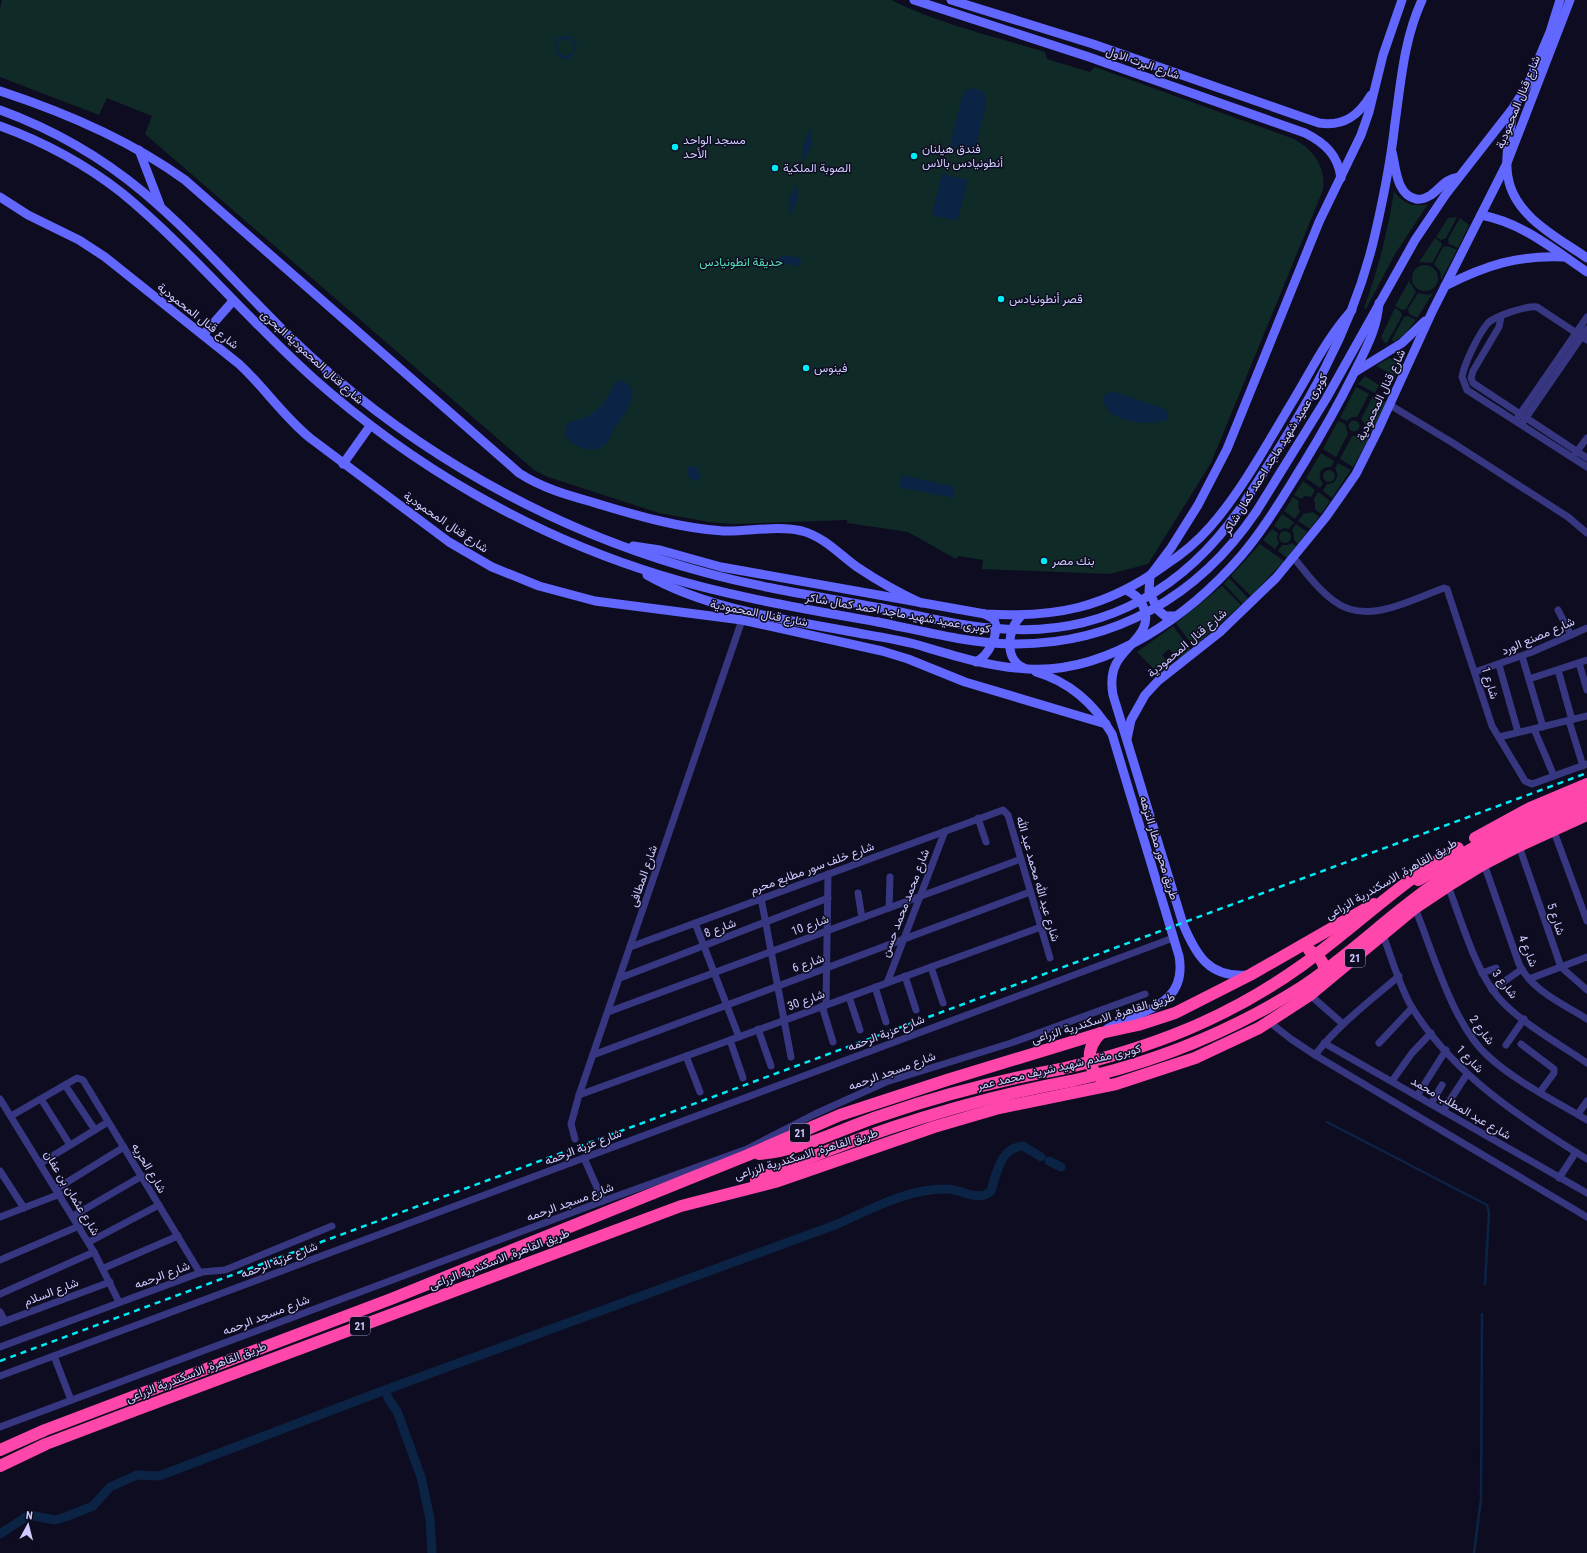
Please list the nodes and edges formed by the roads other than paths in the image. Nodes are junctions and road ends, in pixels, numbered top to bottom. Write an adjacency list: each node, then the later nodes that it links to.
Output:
1 (914, 0): 8 (main road, شارع البرت الاول)
2 (950, 0): 7 (main road, شارع البرت الاول)
3 (1402, 0): 11 (main road)
4 (1422, 0): 16 (main road)
5 (1560, 0): 13 (main road, شارع قنال المحمودية)
6 (1570, 0): 18 (main road, شارع قنال المحمودية)
7 (988, 11): 8 (main road); 9 (main road, شارع البرت الاول)
8 (984, 23): 10 (main road, شارع البرت الاول)
9 (1162, 68): 10 (main road); 11 (main road, شارع البرت الاول)
10 (1158, 80): 20 (main road, شارع البرت الاول)
11 (1375, 86): 20 (main road)
12 (0, 91): 17 (main road)
13 (1513, 108): 18 (main road); 19 (main road, شارع قنال المحمودية)
14 (0, 110): 22 (main road, شارع قنال المحمودية البحرى)
15 (0, 126): 28 (main road, شارع قنال المحمودية البحرى)
16 (1391, 147): 19 (main road); 30 (main road)
17 (140, 150): 22 (main road); 54 (main road)
18 (1507, 163): 23 (main road, شارع قنال المحمودية); 25 (main road)
19 (1459, 177): 29 (main road, شارع قنال المحمودية)
20 (1341, 178): 52 (main road)
21 (0, 197): 35 (main road, شارع قنال المحمودية)
22 (160, 207): 49 (main road, شارع قنال المحمودية البحرى)
23 (1481, 215): 24 (main road); 27 (main road, شارع قنال المحمودية)
24 (1564, 256): 26 (main road); 27 (main road)
25 (1587, 258)
26 (1587, 272)
27 (1445, 286): 31 (main road, شارع قنال المحمودية)
28 (233, 301): 35 (main road); 42 (main road, شارع قنال المحمودية البحرى)
29 (1379, 303): 37 (main road); 51 (main road, كوبرى عميد شهيد ماجد احمد كمال شاكر, bridge)
30 (1352, 310): 49 (main road, كوبرى عميد شهيد ماجد احمد كمال شاكر, bridge); 52 (main road)
31 (1432, 312): 37 (main road); 40 (main road, شارع قنال المحمودية)
32 (1501, 317): 36 (street); 38 (street); 39 (street)
33 (1587, 317): 36 (street)
34 (1587, 329): 36 (street)
35 (203, 335): 46 (main road, شارع قنال المحمودية)
36 (1582, 336): 41 (street)
37 (1354, 373): 58 (main road)
38 (1473, 383): 39 (street); 41 (street)
39 (1467, 390): 41 (street)
40 (1390, 405): 48 (street); 50 (main road, شارع قنال المحمودية)
41 (1522, 419): 44 (street)
42 (370, 426): 46 (main road); 51 (main road, شارع قنال المحمودية البحرى)
43 (1587, 438): 44 (street)
44 (1575, 454): 45 (street); 47 (street)
45 (1587, 458)
46 (343, 464): 59 (main road, شارع قنال المحمودية)
47 (1587, 467)
48 (1587, 533)
49 (620, 545): 54 (main road)
50 (1294, 558): 70 (street, شارع 1); 80 (main road, شارع قنال المحمودية)
51 (636, 567): 65 (main road)
52 (1150, 576): 53 (main road); 58 (main road)
53 (1126, 590): 57 (main road); 62 (main road)
54 (921, 603): 56 (main road)
55 (1558, 610): 61 (street)
56 (985, 614): 57 (main road); 65 (main road)
57 (1020, 616): 68 (main road)
58 (1174, 616): 62 (main road)
59 (742, 620): 75 (main road, شارع قنال المحمودية); 115 (street, شارع المطافى)
60 (1587, 628): 61 (street, شارع مصنع الورد)
61 (1571, 635): 63 (street, شارع مصنع الورد)
62 (1137, 639): 68 (main road); 80 (main road, طريق محور مطار النزهه)
63 (1522, 656): 67 (street, شارع مصنع الورد); 71 (street)
64 (1587, 660): 66 (street)
65 (976, 662): 68 (main road)
66 (1579, 663): 69 (street); 72 (street)
67 (1499, 665): 70 (street, شارع مصنع الورد); 78 (street)
68 (1028, 669): 75 (main road, طريق محور مطار النزهه)
69 (1558, 670): 71 (street); 74 (street)
70 (1476, 672): 79 (street, شارع 1)
71 (1529, 679): 76 (street)
72 (1587, 690)
73 (1587, 716): 74 (street)
74 (1570, 720): 76 (street); 81 (street)
75 (1106, 724): 112 (main road, طريق محور مطار النزهه)
76 (1544, 727): 77 (street)
77 (1534, 729): 78 (street); 82 (street)
78 (1518, 732): 79 (street)
79 (1499, 737): 82 (street, شارع 1)
80 (1127, 739): 127 (main road, طريق محور مطار النزهه)
81 (1585, 765): 82 (street)
82 (1554, 776)
83 (1587, 784): 195 (highway, كوبرى مقدم شهيد شريف محمد عمر, bridge)
84 (1587, 796): 116 (highway, طريق القاهرة, الاسكندرية الزراعى / 21)
85 (1587, 808): 204 (highway, كوبرى مقدم شهيد شريف محمد عمر, bridge)
86 (1001, 810): 88 (street, شارع خلف سور مطابع محرم); 93 (street, شارع عبد الله محمد عبد الله)
87 (1587, 815): 89 (highway, طريق القاهرة, الاسكندرية الزراعى / 21)
88 (978, 818): 90 (street, شارع خلف سور مطابع محرم); 91 (street)
89 (1553, 829): 92 (highway, طريق القاهرة, الاسكندرية الزراعى / 21); 106 (street)
90 (945, 830): 95 (street, شارع خلف سور مطابع محرم); 100 (street, شارع محمد محمد حسن)
91 (986, 842)
92 (1520, 846): 94 (highway, طريق القاهرة, الاسكندرية الزراعى / 21); 121 (street, شارع 5)
93 (1021, 859): 98 (street, شارع عبد الله محمد عبد الله); 100 (street, شارع 10)
94 (1484, 864): 97 (highway, طريق القاهرة, الاسكندرية الزراعى / 21); 124 (street, شارع 4)
95 (828, 874): 101 (street, شارع خلف سور مطابع محرم); 102 (street)
96 (890, 878): 103 (street)
97 (1448, 886): 104 (highway, طريق القاهرة, الاسكندرية الزراعى / 21); 126 (street, شارع 3)
98 (1030, 892): 109 (street, شارع عبد الله محمد عبد الله); 113 (street, شارع 6)
99 (858, 894): 105 (street)
100 (919, 897): 103 (street, شارع 10); 113 (street, شارع محمد محمد حسن)
101 (761, 898): 107 (street); 108 (street, شارع خلف سور مطابع محرم)
102 (828, 898): 107 (street, شارع 8); 110 (street)
103 (889, 908): 105 (street, شارع 10)
104 (1415, 908): 111 (highway, طريق القاهرة, الاسكندرية الزراعى / 21); 178 (street, شارع 2)
105 (862, 918): 110 (street, شارع 10)
106 (1587, 921)
107 (765, 922): 114 (street, شارع 8); 117 (street)
108 (695, 923): 114 (street); 115 (street, شارع خلف سور مطابع محرم)
109 (1041, 927): 119 (street, شارع عبد الله محمد عبد الله); 120 (street, شارع 30)
110 (827, 931): 117 (street, شارع 10); 122 (street)
111 (1383, 935): 129 (street, شارع 1); 133 (highway, طريق القاهرة, الاسكندرية الزراعى / 21)
112 (1173, 938): 155 (main road, طريق محور مطار النزهه); 196 (street, شارع عزبة الرحمه)
113 (903, 939): 122 (street, شارع 6); 132 (street, شارع محمد محمد حسن)
114 (704, 946): 125 (street); 130 (street, شارع 8)
115 (630, 947): 130 (street, شارع المطافى)
116 (1301, 948): 127 (highway, طريق القاهرة, الاسكندرية الزراعى / 21); 133 (highway)
117 (771, 952): 125 (street, شارع 10); 134 (street)
118 (1587, 957): 121 (street)
119 (1050, 958)
120 (931, 967): 128 (street, شارع 30); 141 (street)
121 (1561, 967): 131 (street); 137 (street, شارع 5)
122 (826, 968): 134 (street, شارع 6); 143 (street)
123 (1496, 968): 126 (street)
124 (1522, 969): 131 (street, شارع 4); 136 (street)
125 (714, 973): 142 (street); 146 (street, شارع 10)
126 (1482, 973): 136 (street, شارع 3)
127 (1250, 975): 155 (highway, طريق القاهرة, الاسكندرية الزراعى / 21)
128 (905, 976): 132 (street, شارع 30); 145 (street)
129 (1399, 976): 144 (street, شارع 1); 152 (street)
130 (620, 978): 146 (street, شارع المطافى)
131 (1529, 979): 148 (street, شارع 4)
132 (886, 983): 135 (street, شارع 30)
133 (1323, 984): 139 (highway, طريق القاهرة, الاسكندرية الزراعى / 21)
134 (777, 986): 142 (street, شارع 6); 149 (street)
135 (875, 987): 140 (street, شارع 30); 150 (street)
136 (1492, 990): 147 (street, شارع 3)
137 (1587, 990)
138 (1145, 994): 205 (street, شارع مسجد الرحمه)
139 (1310, 994): 151 (highway, طريق القاهرة, الاسكندرية الزراعى / 21); 152 (street)
140 (849, 996): 143 (street, شارع 30); 154 (street)
141 (943, 1003)
142 (727, 1005): 157 (street); 165 (street, شارع 6)
143 (824, 1006): 149 (street, شارع 30); 159 (street)
144 (1412, 1008): 156 (street, شارع 1); 161 (street)
145 (916, 1010)
146 (608, 1012): 165 (street, شارع المطافى)
147 (1524, 1019): 163 (street); 169 (street, شارع 3)
148 (1587, 1019)
149 (783, 1020): 153 (street, شارع 30); 168 (street)
150 (886, 1022)
151 (1268, 1022): 166 (street); 174 (highway, طريق القاهرة, الاسكندرية الزراعى / 21)
152 (1344, 1024): 160 (street)
153 (758, 1029): 157 (street, شارع 30); 170 (street)
154 (860, 1030)
155 (1101, 1033): 174 (highway); 195 (highway, طريق القاهرة, الاسكندرية الزراعى / 21)
156 (1431, 1033): 164 (street, شارع 1); 173 (street)
157 (739, 1037): 158 (street, شارع 30)
158 (730, 1040): 167 (street, شارع 30); 172 (street)
159 (833, 1042)
160 (1324, 1043): 166 (street); 173 (street, شارع عبد المطلب محمد)
161 (1379, 1043)
162 (1521, 1044): 178 (street)
163 (1506, 1045)
164 (1446, 1050): 171 (street, شارع 1); 180 (street)
165 (592, 1055): 179 (street, شارع المطافى)
166 (1315, 1055): 210 (street)
167 (686, 1056): 177 (street); 179 (street, شارع 30)
168 (792, 1057)
169 (1587, 1063)
170 (771, 1066)
171 (1467, 1074): 185 (street); 194 (street, شارع 1)
172 (743, 1078)
173 (1392, 1081): 180 (street, شارع عبد المطلب محمد)
174 (1116, 1084): 204 (highway, طريق القاهرة, الاسكندرية الزراعى / 21)
175 (65, 1085): 182 (street); 189 (street, شارع الحريه); 190 (street)
176 (1442, 1085): 184 (street)
177 (700, 1092)
178 (1540, 1092): 186 (street, شارع 2)
179 (579, 1094): 191 (street, شارع المطافى)
180 (1417, 1096): 184 (street, شارع عبد المطلب محمد)
181 (0, 1099): 187 (street, شارع عثمان بن عفان)
182 (41, 1099): 187 (street); 192 (street)
183 (1587, 1101): 186 (street)
184 (1431, 1104): 185 (street, شارع عبد المطلب محمد)
185 (1443, 1111): 201 (street, شارع عبد المطلب محمد)
186 (1578, 1114): 188 (street, شارع 2)
187 (11, 1116): 198 (street, شارع عثمان بن عفان)
188 (1587, 1120)
189 (108, 1122): 190 (street); 193 (street, شارع الحريه)
190 (95, 1130): 192 (street)
191 (574, 1139)
192 (70, 1145): 198 (street)
193 (124, 1147): 200 (street, شارع الحريه); 202 (street)
194 (1576, 1152): 197 (street, شارع 1); 201 (street)
195 (748, 1155): 229 (highway, طريق القاهرة, الاسكندرية الزراعى / 21)
196 (584, 1158): 205 (street); 225 (street, شارع عزبة الرحمه)
197 (1587, 1159)
198 (40, 1163): 202 (street, شارع عثمان بن عفان)
199 (0, 1171): 207 (street)
200 (142, 1176): 206 (street, شارع الحريه); 209 (street)
201 (1559, 1178): 203 (street, شارع عبد المطلب محمد)
202 (58, 1192): 207 (street); 209 (street, شارع عثمان بن عفان)
203 (1587, 1192)
204 (723, 1194): 230 (highway, طريق القاهرة, الاسكندرية الزراعى / 21)
205 (603, 1201): 227 (street, شارع مسجد الرحمه)
206 (159, 1205): 213 (street, شارع الحريه); 214 (street)
207 (24, 1208): 208 (street)
208 (0, 1216)
209 (73, 1216): 211 (street, شارع عثمان بن عفان)
210 (1587, 1217)
211 (79, 1226): 214 (street, شارع عثمان بن عفان); 216 (street)
212 (332, 1226): 218 (street, شارع الرحمه)
213 (178, 1236): 217 (street); 218 (street, شارع الحريه)
214 (89, 1242): 215 (street, شارع عثمان بن عفان)
215 (94, 1252): 217 (street, شارع عثمان بن عفان); 220 (street)
216 (0, 1260)
217 (104, 1268): 219 (street, شارع عثمان بن عفان)
218 (200, 1273): 221 (street, شارع الرحمه)
219 (110, 1282): 221 (street, شارع عثمان بن عفان); 223 (street, شارع السلام)
220 (0, 1294)
221 (119, 1302): 224 (street, شارع الرحمه)
222 (0, 1312): 223 (street)
223 (3, 1322)
224 (0, 1346)
225 (54, 1356): 226 (street, شارع عزبة الرحمه); 227 (street)
226 (0, 1376)
227 (71, 1400): 228 (street, شارع مسجد الرحمه)
228 (0, 1427)
229 (0, 1450)
230 (0, 1466)

